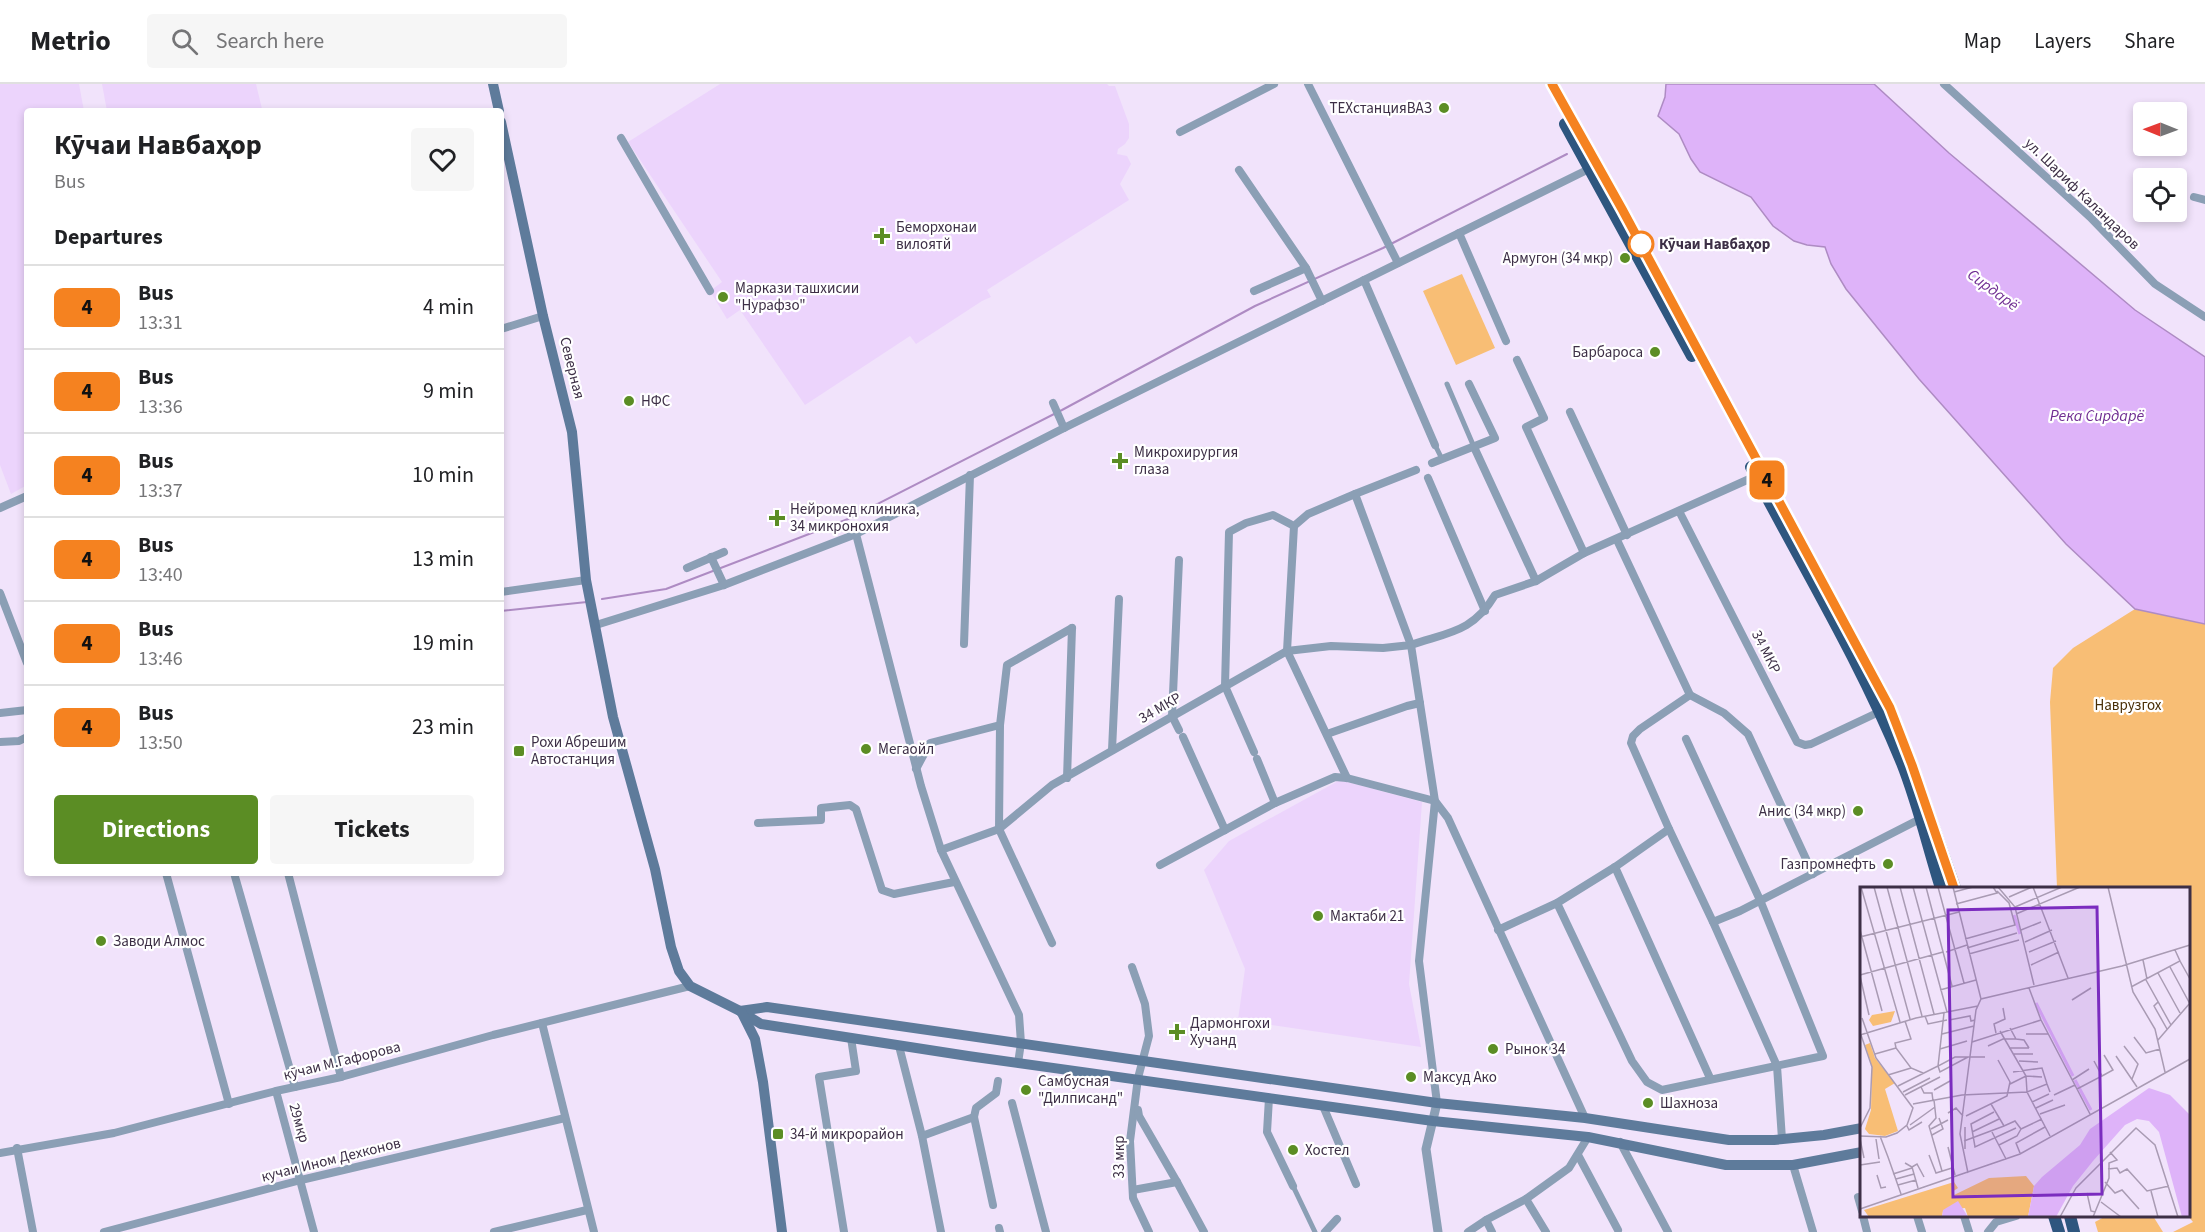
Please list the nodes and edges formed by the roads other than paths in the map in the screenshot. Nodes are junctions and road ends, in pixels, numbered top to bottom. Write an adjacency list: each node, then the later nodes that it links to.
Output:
1 (493, 84): 7 (main road)
2 (1274, 84): 8 (street)
3 (1308, 84): 16 (street)
4 (1543, 84): 11 (highway)
5 (1552, 84): 11 (highway)
6 (1944, 84): 23 (street, ул. Шариф Каландаров)
7 (498, 108)
8 (1180, 132)
9 (504, 136): 22 (main road, Северная)
10 (621, 138): 19 (street)
11 (1593, 166): 15 (street); 38 (highway); 83 (highway)
12 (1239, 170): 17 (street)
13 (2194, 197): 14 (street)
14 (2205, 200)
15 (1459, 234): 16 (street); 25 (street)
16 (1398, 263): 18 (street)
17 (1306, 268): 20 (street); 21 (street)
18 (1364, 280): 21 (street); 32 (street)
19 (711, 291)
20 (1254, 291)
21 (1322, 301): 31 (street)
22 (543, 316): 24 (street); 53 (main road, Северная)
23 (2205, 317)
24 (504, 328)
25 (1506, 341)
26 (1517, 360): 49 (street)
27 (1447, 384): 33 (street)
28 (1469, 384): 33 (street)
29 (1053, 403): 31 (street)
30 (1570, 412): 46 (street)
31 (1064, 428): 37 (street)
32 (1435, 445): 34 (street)
33 (1474, 447): 34 (street); 54 (street)
34 (1442, 459): 35 (street)
35 (1432, 463)
36 (1416, 470): 40 (street)
37 (970, 475): 45 (street); 61 (street)
38 (1756, 476): 43 (street); 69 (highway)
39 (1428, 478): 59 (street)
40 (1355, 494): 44 (street); 62 (street)
41 (24, 497): 42 (street)
42 (0, 508)
43 (1679, 511): 46 (street); 69 (street, 34 МКР)
44 (1294, 526): 63 (street); 65 (street)
45 (856, 534): 55 (street); 78 (street)
46 (1627, 535): 47 (street)
47 (1617, 540): 49 (street); 66 (street)
48 (724, 552): 51 (street)
49 (1584, 554): 54 (street)
50 (1179, 560): 71 (street)
51 (715, 565): 52 (street); 55 (street)
52 (687, 568)
53 (586, 580): 56 (street); 60 (main road, Северная)
54 (1536, 581): 59 (street)
55 (724, 585): 60 (street)
56 (504, 592)
57 (0, 593): 64 (street)
58 (1119, 599): 77 (street)
59 (1485, 611): 62 (street)
60 (596, 625): 104 (main road, Северная)
61 (964, 644)
62 (1411, 645): 63 (street); 67 (street)
63 (1287, 651): 65 (street, 34 МКР); 73 (street)
64 (24, 655)
65 (1225, 686): 71 (street, 34 МКР); 82 (street)
66 (1690, 695): 86 (street); 91 (street)
67 (1420, 703): 73 (street); 81 (street)
68 (24, 710): 70 (street)
69 (1879, 712): 83 (highway)
70 (0, 713)
71 (1172, 716): 77 (street, 34 МКР); 87 (street)
72 (1000, 725): 78 (street); 79 (street); 85 (street)
73 (1327, 734): 80 (street)
74 (24, 738): 76 (street)
75 (1686, 739): 98 (street)
76 (0, 742)
77 (1113, 750): 79 (street, 34 МКР)
78 (916, 769): 88 (street)
79 (1067, 778): 85 (street, 34 МКР)
80 (1347, 778): 81 (street); 82 (street)
81 (1435, 801): 101 (street); 125 (street)
82 (1275, 803): 87 (street)
83 (1925, 817): 91 (street); 96 (highway); 97 (highway)
84 (758, 823): 95 (street)
85 (999, 829): 88 (street, 34 МКР); 102 (street)
86 (1669, 829): 90 (street); 100 (street)
87 (1225, 830): 89 (street)
88 (941, 850): 95 (street)
89 (1160, 866)
90 (1615, 867): 99 (street); 119 (street)
91 (1813, 874): 98 (street)
92 (167, 876): 127 (street)
93 (235, 876): 121 (street)
94 (289, 876): 117 (street)
95 (954, 882): 112 (street)
96 (1941, 887)
97 (1954, 887)
98 (1760, 900): 100 (street); 116 (street)
99 (1557, 903): 101 (street); 119 (street)
100 (1713, 922): 116 (street)
101 (1498, 930): 131 (street)
102 (1052, 943)
103 (1132, 967): 114 (street)
104 (690, 986): 105 (main road); 107 (street, кӯчаи М.Гафорова)
105 (740, 1011): 106 (main road); 108 (main road); 111 (main road)
106 (813, 1013): 109 (main road); 112 (main road)
107 (542, 1023): 117 (street, кӯчаи М.Гафорова); 130 (street)
108 (774, 1026): 109 (main road); 111 (main road)
109 (810, 1032): 110 (main road)
110 (851, 1038): 113 (main road); 168 (street)
111 (755, 1039): 167 (main road)
112 (1021, 1043): 114 (main road); 115 (street)
113 (899, 1046): 115 (main road); 134 (street)
114 (1144, 1059): 118 (street, 33 мкр); 125 (main road)
115 (1018, 1063): 118 (main road)
116 (1777, 1066): 119 (street); 136 (street)
117 (341, 1077): 121 (street, кӯчаи М.Гафорова)
118 (1138, 1078): 123 (street, 33 мкр); 124 (main road)
119 (1710, 1078)
120 (998, 1081): 129 (street)
121 (295, 1087): 122 (street, кӯчаи М.Гафорова)
122 (276, 1091): 127 (street, кӯчаи М.Гафорова); 143 (street, 29мкр)
123 (1137, 1098): 144 (street); 147 (street, 33 мкр)
124 (1269, 1098): 128 (main road); 146 (street)
125 (1437, 1102): 131 (main road); 132 (street)
126 (1012, 1103): 170 (street)
127 (229, 1104): 138 (street, кӯчаи М.Гафорова)
128 (1323, 1106): 132 (main road); 145 (street)
129 (974, 1117): 134 (street); 150 (street)
130 (565, 1118): 143 (street, кучаи Ином Дехконов); 152 (street)
131 (1585, 1118): 136 (main road)
132 (1433, 1121): 135 (main road); 175 (street)
133 (1860, 1128): 136 (main road)
134 (922, 1136): 169 (street)
135 (1588, 1137): 137 (main road); 141 (street)
136 (1782, 1139)
137 (1620, 1143): 142 (main road); 179 (street)
138 (17, 1148): 140 (street, кӯчаи М.Гафорова); 162 (street)
139 (1860, 1152): 142 (main road)
140 (0, 1153)
141 (1578, 1155): 149 (street); 161 (street)
142 (1793, 1165): 180 (street)
143 (301, 1180): 163 (street, кучаи Ином Дехконов); 164 (street, 29мкр)
144 (1177, 1182): 147 (street); 172 (street)
145 (1356, 1184)
146 (1293, 1186): 173 (street)
147 (1133, 1190): 171 (street, 33 мкр)
148 (1858, 1197): 151 (street)
149 (1526, 1199): 160 (street); 178 (street)
150 (993, 1204)
151 (1860, 1204)
152 (587, 1210): 165 (street); 166 (street)
153 (1864, 1217): 181 (street)
154 (1918, 1217): 182 (street)
155 (1965, 1217): 183 (street)
156 (2010, 1217): 184 (street)
157 (2055, 1217): 185 (highway)
158 (2070, 1217): 186 (highway)
159 (1337, 1218): 174 (street)
160 (1486, 1220): 176 (street); 177 (street)
161 (1618, 1230)
162 (33, 1232)
163 (104, 1232)
164 (314, 1232)
165 (494, 1232)
166 (594, 1232)
167 (782, 1232)
168 (844, 1232)
169 (941, 1232)
170 (1046, 1232)
171 (1149, 1232)
172 (1204, 1232)
173 (1315, 1232)
174 (1325, 1232)
175 (1438, 1232)
176 (1468, 1232)
177 (1492, 1232)
178 (1546, 1232)
179 (1668, 1232)
180 (1813, 1232)
181 (1868, 1232)
182 (1922, 1232)
183 (1969, 1232)
184 (1988, 1232)
185 (2059, 1232)
186 (2074, 1232)

